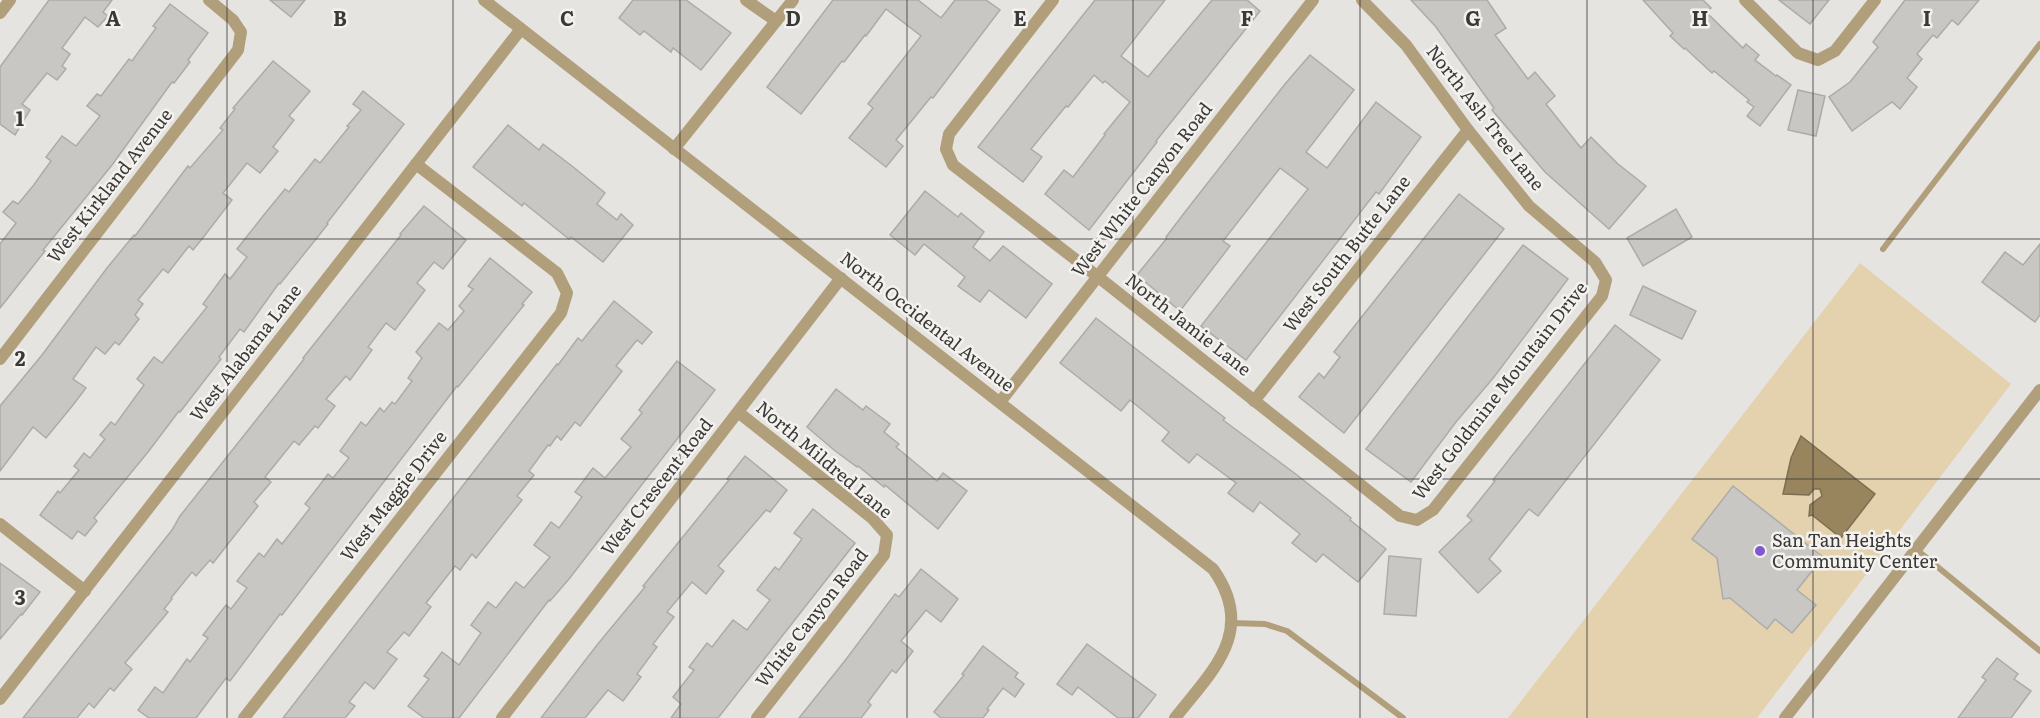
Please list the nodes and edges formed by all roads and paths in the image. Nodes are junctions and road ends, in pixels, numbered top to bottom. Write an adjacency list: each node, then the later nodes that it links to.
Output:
1 (10, 0): 11 (street)
2 (209, 0): 22 (street, West Kirkland Avenue)
3 (484, 0): 13 (street, North Occidental Avenue)
4 (747, 0): 12 (street)
5 (793, 0): 12 (street)
6 (1053, 0): 19 (street, North Jamie Lane)
7 (1313, 0): 19 (street, West White Canyon Road)
8 (1362, 0): 15 (street, North Ash Tree Lane)
9 (1745, 0): 10 (street)
10 (1875, 0)
11 (0, 13)
12 (776, 21): 16 (street)
13 (521, 29): 16 (street, North Occidental Avenue); 17 (street, West Alabama Lane)
14 (2040, 44): 18 (lane)
15 (1468, 130): 21 (street, North Ash Tree Lane); 24 (street, West South Butte Lane)
16 (674, 149): 20 (street, North Occidental Avenue)
17 (416, 164): 31 (street, West Alabama Lane); 35 (street, West Maggie Drive)
18 (1882, 249)
19 (1097, 276): 24 (street, North Jamie Lane); 25 (street, West White Canyon Road)
20 (841, 278): 25 (street, North Occidental Avenue); 26 (street, West Crescent Road)
21 (1606, 280): 27 (street, West Goldmine Mountain Drive)
22 (0, 359)
23 (2040, 390): 30 (street)
24 (1254, 401): 27 (street, North Jamie Lane)
25 (1000, 402): 32 (street, North Occidental Avenue)
26 (738, 412): 29 (street, North Mildred Lane); 36 (street, West Crescent Road)
27 (1417, 520)
28 (0, 524): 31 (street)
29 (887, 535): 37 (street, White Canyon Road)
30 (1916, 549): 33 (lane); 40 (street)
31 (85, 591): 34 (street, West Alabama Lane)
32 (1232, 623): 38 (street, North Occidental Avenue); 39 (lane)
33 (2040, 651)
34 (0, 699)
35 (244, 718)
36 (502, 718)
37 (757, 718)
38 (1175, 718)
39 (1402, 718)
40 (1785, 718)

